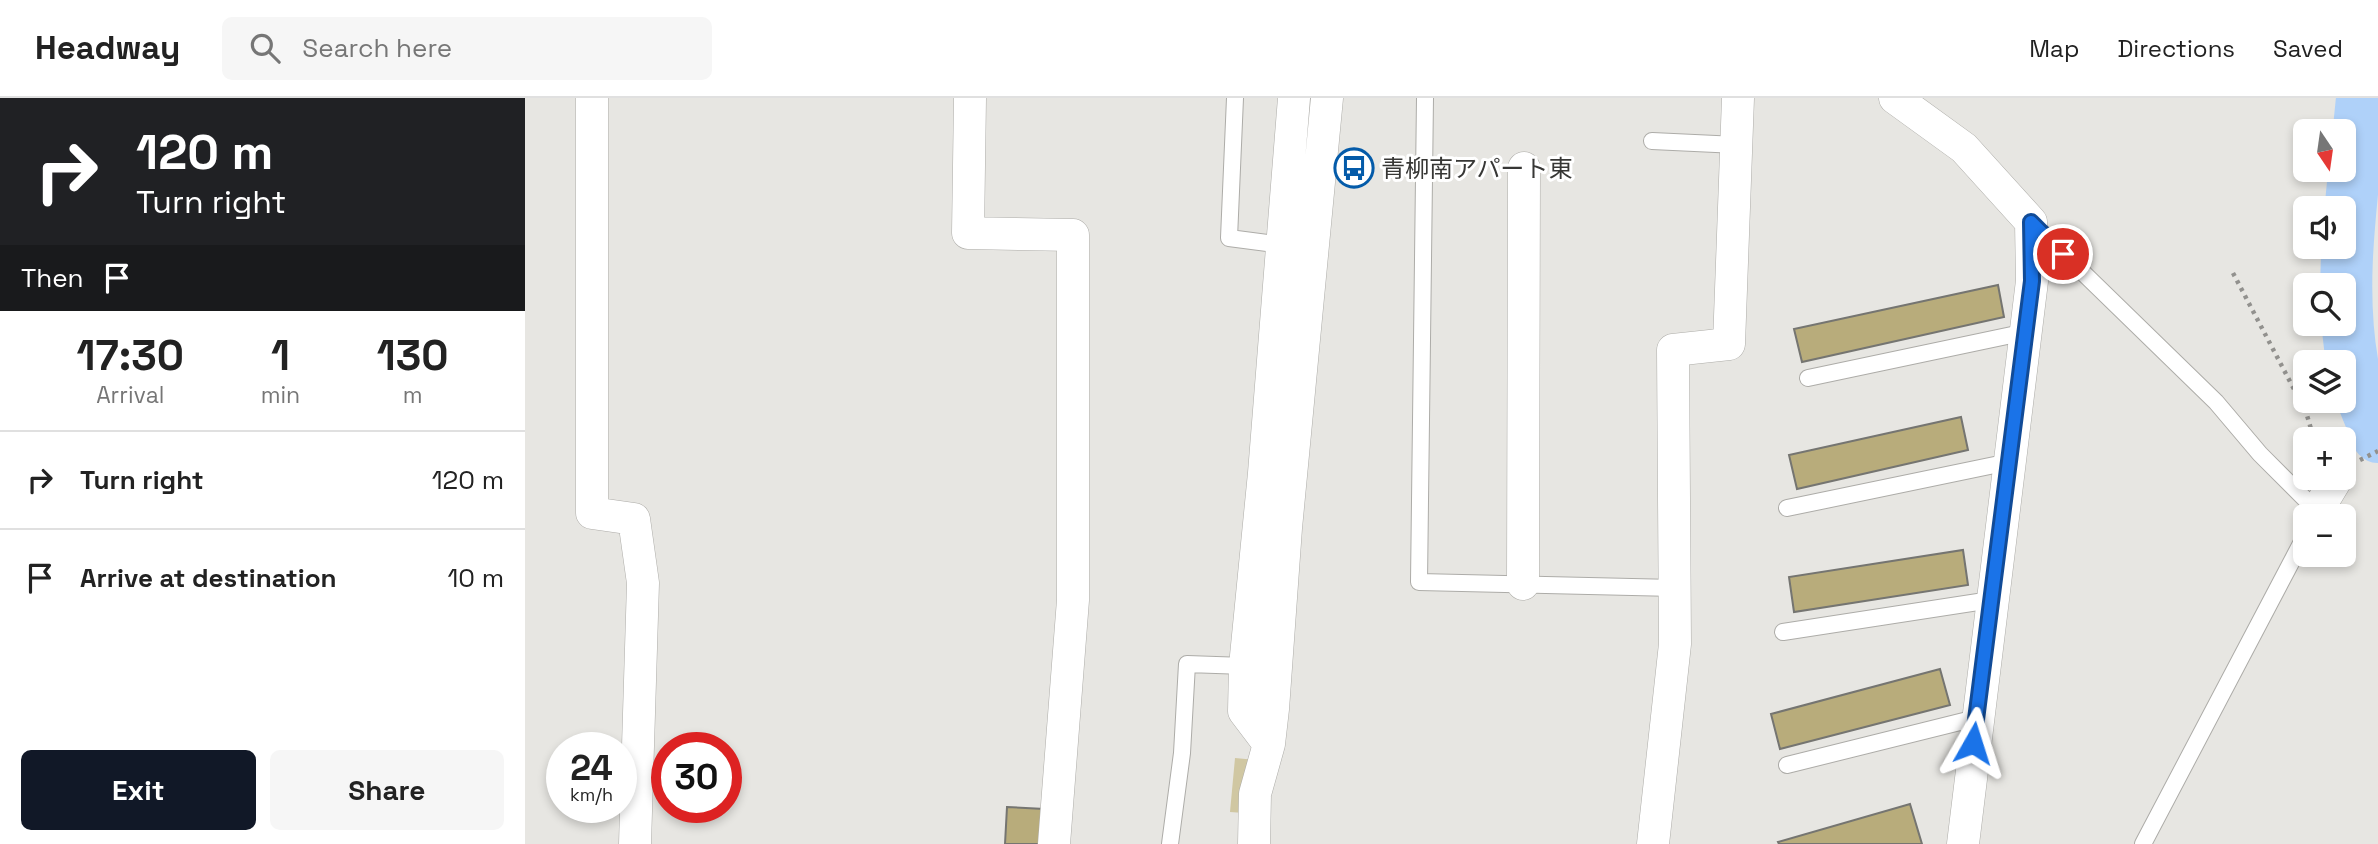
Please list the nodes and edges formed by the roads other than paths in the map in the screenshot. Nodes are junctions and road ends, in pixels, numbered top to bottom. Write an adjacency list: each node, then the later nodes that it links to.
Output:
1 (591, 98): 29 (street)
2 (969, 98): 30 (street)
3 (1235, 98): 13 (lane)
4 (1294, 98): 13 (street)
5 (1327, 98): 17 (street)
6 (1425, 98): 21 (lane)
7 (1738, 98): 10 (street)
8 (1895, 98): 12 (street)
9 (1652, 141): 10 (lane)
10 (1737, 145): 22 (street)
11 (1524, 168): 21 (street)
12 (2031, 222): 14 (street); 18 (lane)
13 (1282, 245): 17 (street)
14 (2026, 332): 15 (lane); 16 (street)
15 (1808, 378)
16 (2009, 462): 19 (lane); 23 (street)
17 (1278, 475): 25 (street); 27 (street)
18 (2299, 504)
19 (1787, 508)
20 (2293, 557): 35 (lane)
21 (1523, 584): 22 (lane)
22 (1675, 588): 33 (street)
23 (1991, 600): 24 (lane); 26 (street)
24 (1783, 632)
25 (1245, 666): 27 (street); 31 (lane)
26 (1976, 718): 28 (lane); 34 (street)
27 (1269, 744): 32 (street)
28 (1787, 765)
29 (635, 844)
30 (1054, 844)
31 (1170, 844)
32 (1254, 844)
33 (1653, 844)
34 (1963, 844)
35 (2143, 844)

